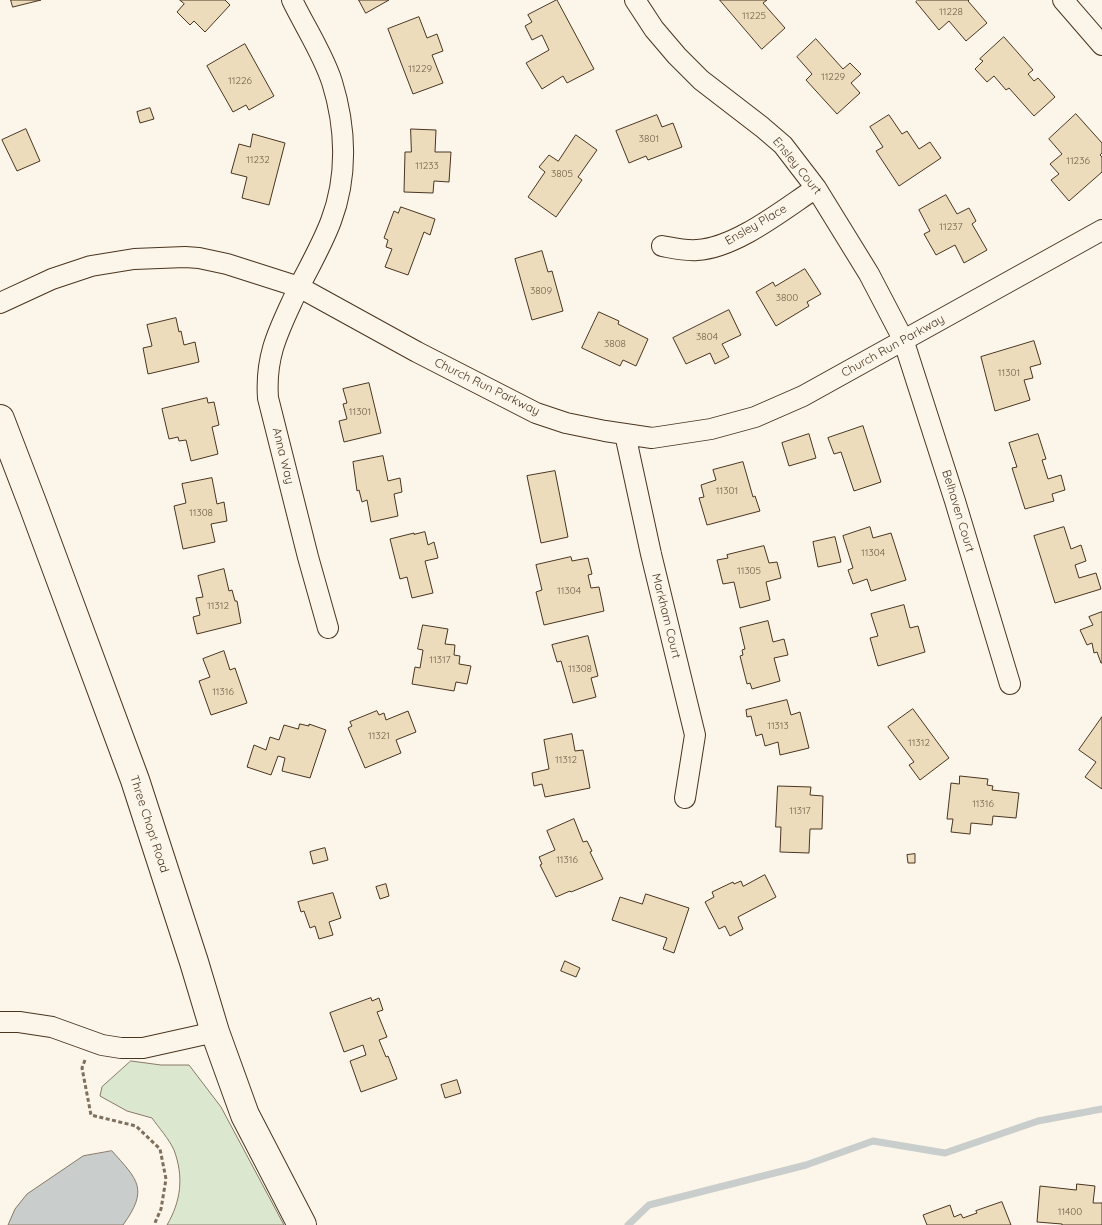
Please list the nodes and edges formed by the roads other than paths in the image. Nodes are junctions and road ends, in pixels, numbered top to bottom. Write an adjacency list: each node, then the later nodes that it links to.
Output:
1 (292, 0): 8 (street, Anna Way)
2 (635, 0): 5 (street, Ensley Court)
3 (1063, 0): 4 (street)
4 (1102, 45)
5 (816, 188): 7 (street, Ensley Place); 10 (street, Ensley Court)
6 (1102, 230): 10 (street, Church Run Parkway)
7 (662, 246)
8 (299, 287): 9 (street, Church Run Parkway); 12 (street, Church Run Parkway); 13 (street, Anna Way)
9 (0, 303)
10 (903, 339): 12 (street, Church Run Parkway); 14 (street, Belhaven Court)
11 (0, 419): 17 (main road, Three Chopt Road)
12 (625, 434): 15 (street, Markham Court)
13 (328, 628)
14 (1010, 684)
15 (684, 798)
16 (0, 1022): 17 (street)
17 (215, 1032): 18 (main road, Three Chopt Road)
18 (302, 1225)

